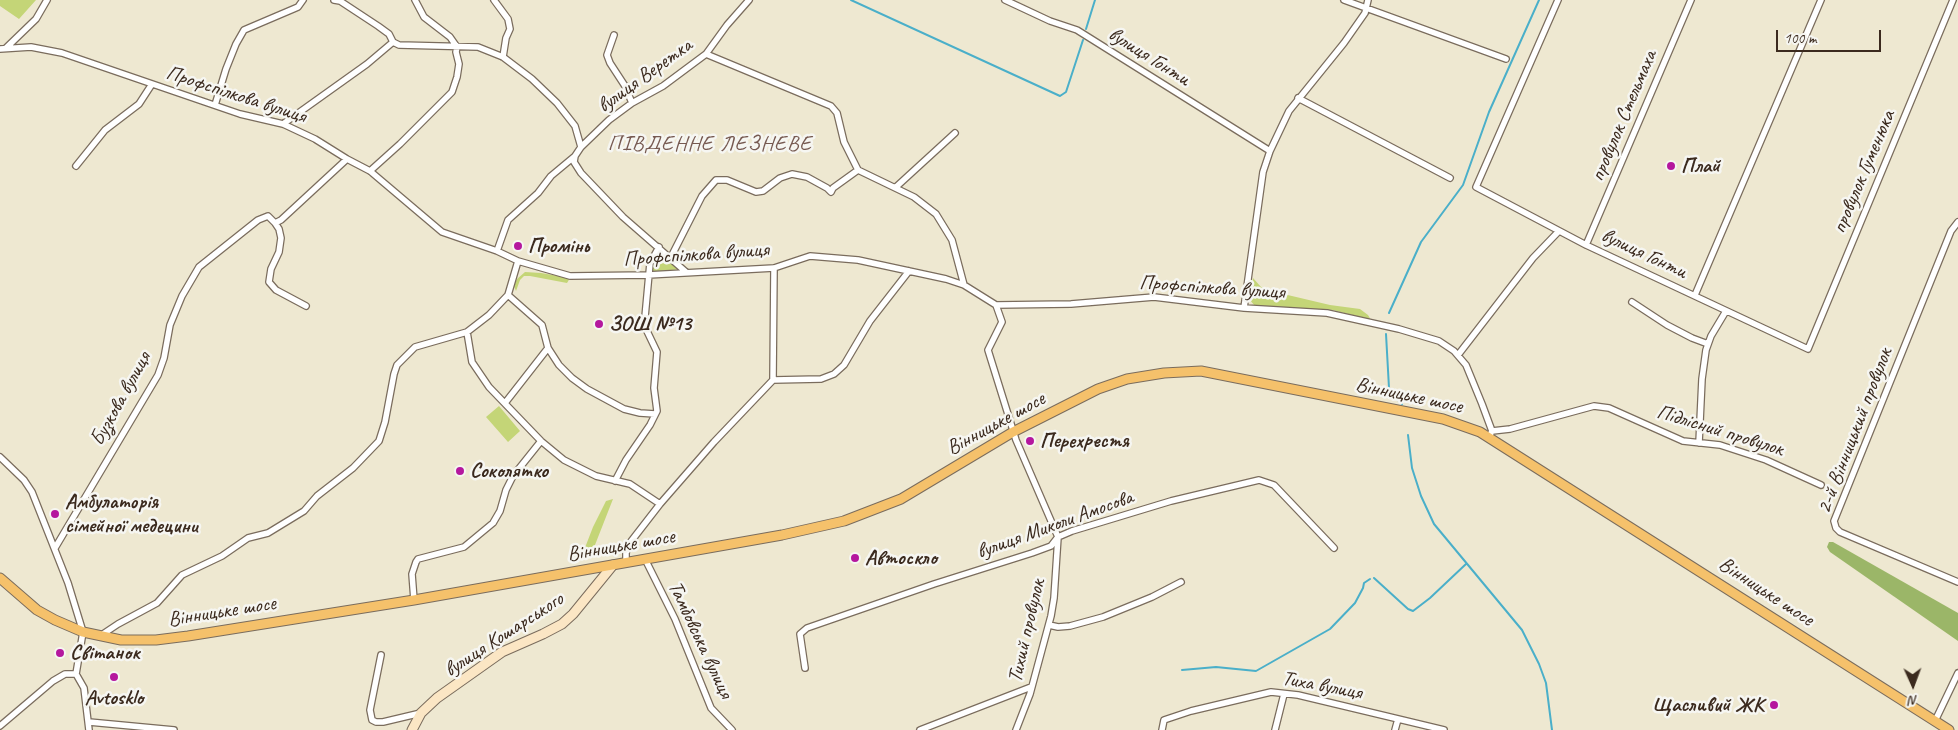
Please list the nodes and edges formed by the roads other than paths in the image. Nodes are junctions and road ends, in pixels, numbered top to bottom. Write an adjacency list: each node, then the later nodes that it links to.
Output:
1 (47, 0): 18 (street)
2 (302, 0): 25 (street)
3 (334, 0): 16 (street)
4 (415, 0): 17 (street)
5 (494, 0): 20 (street)
6 (749, 0): 19 (street, вулиця Веретка)
7 (1005, 0): 28 (street, вулиця Гонти)
8 (1344, 0): 14 (street)
9 (1368, 0): 14 (street)
10 (1558, 0): 38 (street, вулиця Гонти)
11 (1692, 0): 39 (street, провулок Стельмаха)
12 (1820, 0): 50 (street)
13 (1953, 0): 58 (street, провулок Гуменюка)
14 (1365, 9): 21 (street); 23 (street)
15 (614, 35): 24 (street)
16 (393, 42): 17 (street); 26 (street)
17 (457, 48): 20 (street); 32 (street)
18 (3, 49): 22 (street, Профспілкова вулиця)
19 (706, 54): 24 (street, вулиця Веретка); 33 (street)
20 (504, 57): 29 (street)
21 (1506, 59)
22 (152, 84): 25 (street, Профспілкова вулиця); 31 (street)
23 (1298, 98): 28 (street); 34 (street)
24 (632, 103): 29 (street, вулиця Веретка)
25 (215, 105): 26 (street, Профспілкова вулиця)
26 (283, 124): 30 (street, Профспілкова вулиця)
27 (955, 133): 35 (street)
28 (1270, 151): 54 (street)
29 (578, 152): 40 (street); 41 (street, вулиця Веретка)
30 (348, 159): 32 (street, Профспілкова вулиця); 37 (street)
31 (76, 166)
32 (370, 170): 41 (street, Профспілкова вулиця)
33 (858, 170): 35 (street); 42 (street)
34 (1450, 178)
35 (896, 187): 48 (street)
36 (1958, 222): 80 (street, 2-й Вінницький провулок)
37 (275, 223): 53 (street); 73 (street, Бузкова вулиця)
38 (1559, 231): 39 (street, вулиця Гонти); 60 (street)
39 (1586, 245): 50 (street, вулиця Гонти)
40 (659, 247): 42 (street); 47 (street)
41 (496, 251): 43 (street, Профспілкова вулиця)
42 (671, 258): 46 (street)
43 (518, 261): 47 (street, Профспілкова вулиця); 49 (street)
44 (774, 268): 45 (street, Профспілкова вулиця); 46 (street, Профспілкова вулиця); 61 (street)
45 (909, 271): 48 (street, Профспілкова вулиця); 61 (street)
46 (686, 272): 47 (street, Профспілкова вулиця)
47 (648, 275): 63 (street)
48 (964, 285): 52 (street, Профспілкова вулиця)
49 (508, 295): 56 (street); 59 (street)
50 (1694, 295): 55 (street, вулиця Гонти)
51 (1632, 302): 57 (street)
52 (996, 305): 54 (street, Профспілкова вулиця); 64 (street)
53 (306, 306)
54 (1244, 308): 60 (street, Профспілкова вулиця)
55 (1726, 310): 57 (street); 58 (street, вулиця Гонти)
56 (467, 332): 62 (street); 84 (street)
57 (1708, 344): 67 (street)
58 (1801, 346)
59 (548, 348): 62 (street); 63 (street)
60 (1458, 356): 65 (street, Профспілкова вулиця)
61 (773, 380): 71 (street)
62 (505, 403): 66 (street)
63 (655, 414): 69 (street)
64 (1013, 432): 65 (main road, Вінницьке шосе); 72 (street); 75 (main road, Вінницьке шосе)
65 (1490, 434): 67 (street, Підлісний провулок); 93 (main road, Вінницьке шосе)
66 (541, 441): 69 (street); 81 (street)
67 (1699, 443): 70 (street, Підлісний провулок)
68 (0, 457): 73 (street)
69 (615, 481): 71 (street)
70 (1821, 485)
71 (660, 504): 76 (street)
72 (1058, 537): 74 (street, вулиця Миколи Амосова); 82 (street, Тихий провулок); 86 (street, вулиця Миколи Амосова)
73 (55, 548): 83 (street)
74 (1334, 548)
75 (645, 559): 76 (main road, Вінницьке шосе); 99 (street, Тамбовська вулиця)
76 (626, 563): 77 (main road, Вінницьке шосе)
77 (612, 565): 81 (main road, Вінницьке шосе); 91 (street, вулиця Кошарського)
78 (0, 578): 83 (main road, Вінницьке шосе)
79 (1181, 582): 82 (street)
80 (1958, 582)
81 (414, 600): 84 (main road, Вінницьке шосе)
82 (1049, 625): 89 (street, Тихий провулок)
83 (83, 632): 84 (main road, Вінницьке шосе); 88 (street)
84 (100, 636)
85 (381, 655): 91 (street)
86 (805, 668)
87 (1958, 673): 93 (street)
88 (76, 674): 94 (street); 95 (street)
89 (1031, 687): 100 (street); 101 (street, Тихий провулок)
90 (1284, 694): 92 (street, Тиха вулиця); 102 (street, Тиха вулиця); 103 (street)
91 (421, 712): 98 (street, вулиця Кошарського)
92 (1398, 719): 104 (street); 105 (street, Тиха вулиця)
93 (1935, 721): 106 (main road, Вінницьке шосе)
94 (89, 722): 96 (street); 97 (street)
95 (0, 726)
96 (89, 730)
97 (174, 730)
98 (412, 730)
99 (732, 730)
100 (920, 730)
101 (1016, 730)
102 (1162, 730)
103 (1275, 730)
104 (1395, 730)
105 (1444, 730)
106 (1949, 730)

